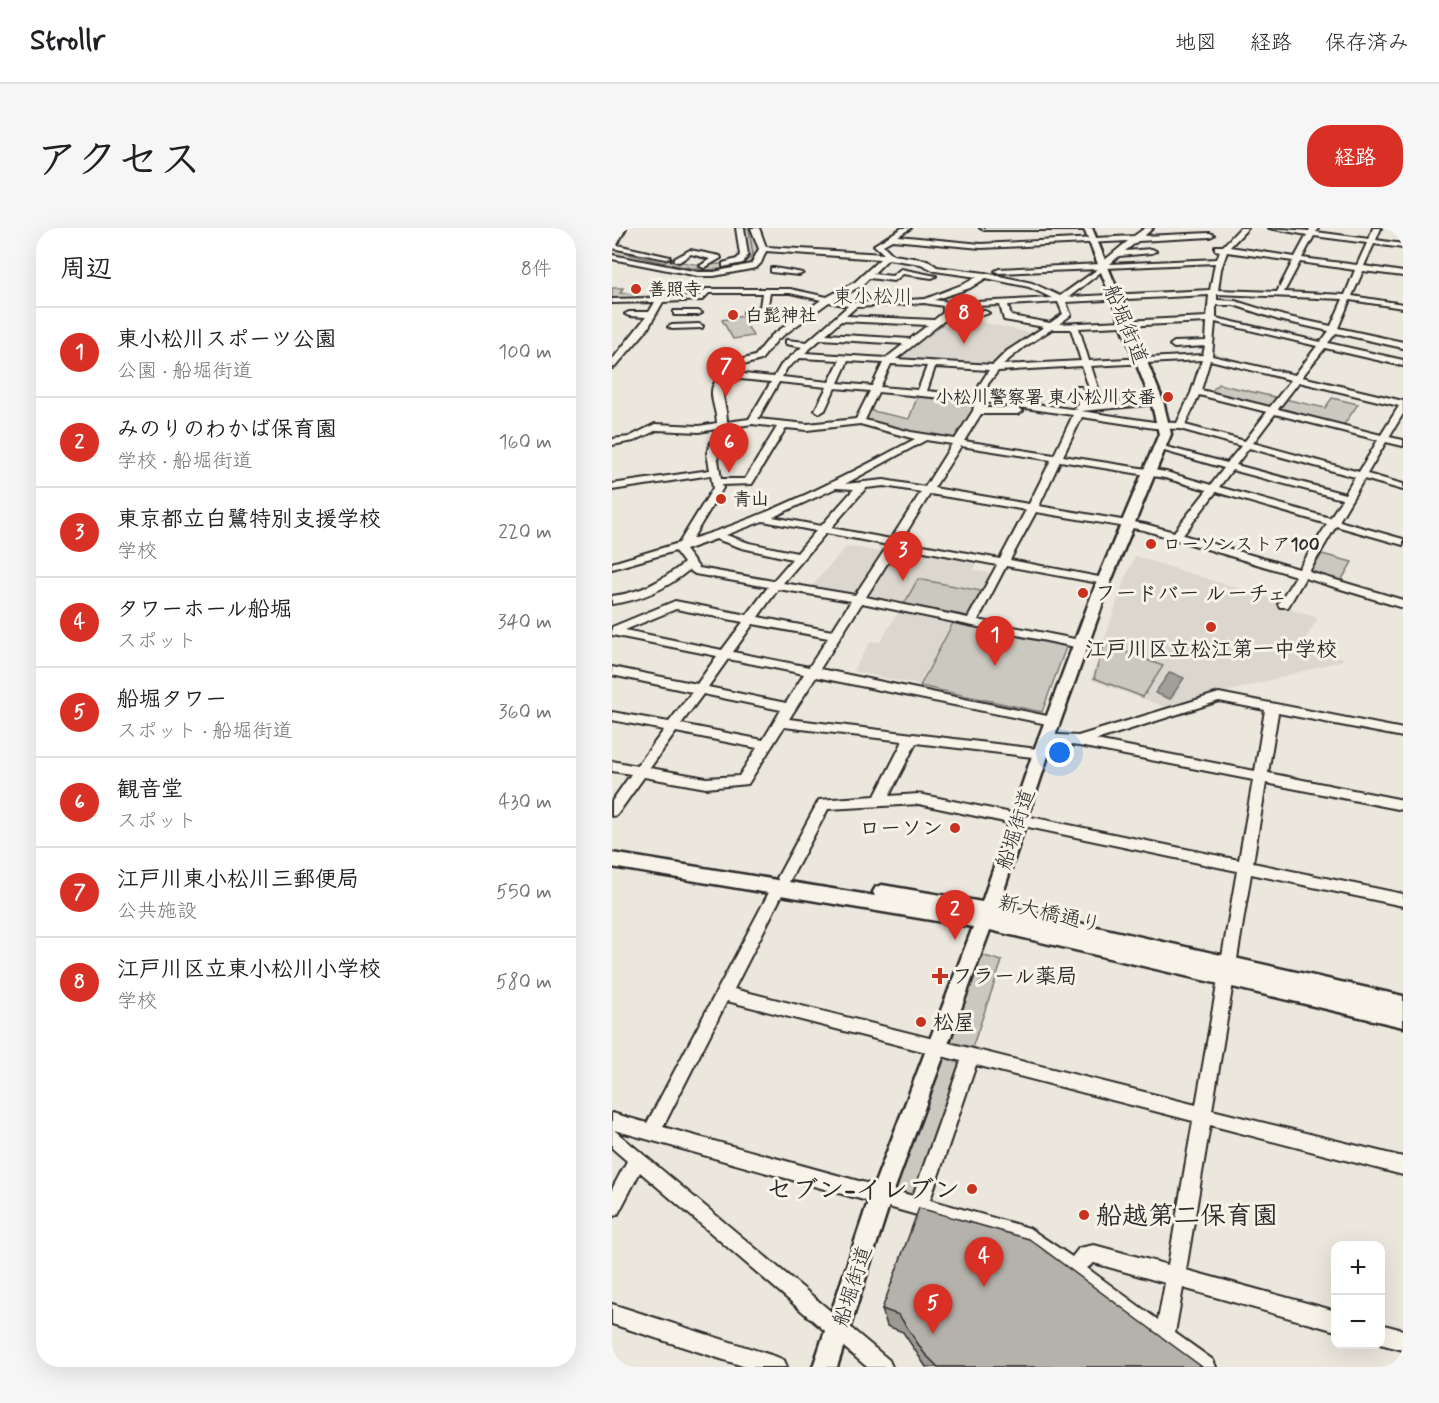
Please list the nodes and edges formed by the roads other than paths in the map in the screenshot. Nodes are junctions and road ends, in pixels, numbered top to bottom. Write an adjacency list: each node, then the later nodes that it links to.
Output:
1 (616, 228): 19 (main road)
2 (622, 228): 19 (street)
3 (740, 228): 32 (street)
4 (755, 228): 22 (street)
5 (908, 228): 15 (street)
6 (984, 228): 12 (street)
7 (1086, 228): 12 (street); 17 (main road, 船堀街道)
8 (1149, 228): 16 (street)
9 (1244, 228): 21 (street)
10 (1273, 228): 13 (street)
11 (1377, 228): 18 (street)
12 (1047, 229)
13 (1313, 231): 18 (street); 29 (street)
14 (1208, 232): 16 (street); 21 (street)
15 (892, 238): 25 (street); 31 (street)
16 (1137, 239): 17 (street); 24 (street)
17 (1093, 241): 31 (street); 33 (main road, 船堀街道)
18 (1371, 243): 20 (street); 34 (street)
19 (612, 244): 27 (street)
20 (1403, 246)
21 (1223, 248): 29 (street); 30 (street)
22 (763, 249): 25 (street); 26 (street)
23 (1152, 251): 24 (street)
24 (1119, 254): 33 (street)
25 (889, 256): 37 (street); 39 (street)
26 (612, 257)
27 (676, 260): 32 (street); 32 (street)
28 (791, 260): 35 (street)
29 (1298, 260): 34 (street); 44 (street)
30 (1218, 261): 33 (street); 42 (street)
31 (997, 262): 33 (street); 38 (street); 47 (street)
32 (704, 266)
33 (1103, 267): 45 (main road, 船堀街道); 47 (street)
34 (1360, 269): 36 (street); 46 (street)
35 (800, 273)
36 (1403, 274)
37 (867, 275): 39 (street); 48 (street)
38 (982, 278): 39 (street); 39 (street)
39 (930, 283): 54 (street); 58 (street)
40 (766, 291): 48 (street); 50 (street); 57 (street)
41 (896, 291): 54 (street)
42 (1215, 292): 43 (street); 44 (street); 53 (street)
43 (1152, 295): 45 (street); 52 (street)
44 (1279, 295): 46 (street)
45 (1115, 297): 47 (street); 68 (main road, 船堀街道)
46 (1347, 297): 56 (street); 72 (street)
47 (1061, 299): 51 (street); 65 (street)
48 (827, 300): 55 (street); 93 (street)
49 (612, 301): 50 (street)
50 (658, 302): 61 (street)
51 (1003, 302): 58 (street); 69 (street)
52 (1168, 302)
53 (1213, 302): 66 (street); 72 (street)
54 (894, 303): 55 (street)
55 (854, 305): 64 (street)
56 (1403, 306)
57 (738, 307)
58 (947, 308): 59 (street); 67 (street)
59 (985, 313)
60 (629, 314): 61 (street)
61 (651, 315): 89 (street)
62 (678, 316): 71 (street)
63 (1087, 316): 65 (street)
64 (839, 318): 67 (street); 73 (street)
65 (1062, 318): 69 (street)
66 (1211, 319): 68 (street); 76 (street); 79 (street)
67 (935, 323): 75 (street)
68 (1126, 323): 70 (street); 85 (main road, 船堀街道)
69 (1052, 326): 70 (street); 92 (street)
70 (1074, 326): 87 (street)
71 (672, 327)
72 (1333, 331): 79 (street); 80 (street)
73 (819, 336): 75 (street); 77 (street)
74 (789, 342): 77 (street)
75 (911, 342): 86 (street)
76 (1208, 343): 78 (street); 83 (street)
77 (809, 345): 81 (street)
78 (1174, 345)
79 (1323, 345): 88 (street); 94 (street)
80 (1403, 345)
81 (798, 355): 84 (street); 95 (street)
82 (1044, 355): 91 (street)
83 (1207, 357): 85 (street); 94 (street); 99 (street)
84 (845, 358): 86 (street); 96 (street)
85 (1140, 360): 87 (street); 102 (main road, 船堀街道)
86 (888, 361): 90 (street); 97 (street)
87 (1085, 363): 91 (street); 104 (street)
88 (1403, 363)
89 (612, 364)
90 (932, 364): 92 (street); 100 (street)
91 (1048, 365): 92 (street)
92 (997, 368): 101 (street)
93 (728, 375): 95 (street); 115 (street)
94 (1297, 378): 103 (street); 108 (street)
95 (776, 380): 96 (street); 110 (street)
96 (832, 385): 97 (street); 105 (street)
97 (874, 389): 100 (street); 111 (street)
98 (1078, 389): 107 (street)
99 (1194, 391): 108 (street); 114 (street)
100 (922, 393): 101 (street)
101 (980, 398): 106 (street); 109 (street)
102 (1157, 400): 104 (street); 113 (main road, 船堀街道)
103 (1403, 405): 117 (street)
104 (1099, 406): 107 (street)
105 (820, 410)
106 (1058, 410): 107 (street); 109 (street)
107 (1082, 410): 113 (street); 123 (street)
108 (1273, 410): 117 (street); 121 (street)
109 (978, 411): 119 (street)
110 (752, 421): 112 (street); 115 (street)
111 (860, 421): 112 (street); 116 (street)
112 (784, 423): 127 (street)
113 (1165, 426): 114 (street); 122 (main road, 船堀街道)
114 (1179, 426): 121 (street)
115 (722, 427): 118 (street); 127 (street)
116 (924, 437): 119 (street); 128 (street)
117 (1384, 438): 120 (street); 126 (street)
118 (612, 442)
119 (959, 442): 123 (street); 133 (street)
120 (1403, 443)
121 (1246, 446): 124 (street); 126 (street)
122 (1159, 448): 124 (street); 125 (main road, 船堀街道)
123 (1056, 458): 125 (street); 135 (street)
124 (1230, 466): 132 (street); 134 (street)
125 (1150, 472): 132 (street); 138 (main road, 船堀街道)
126 (1362, 476): 131 (street); 134 (street)
127 (716, 477): 130 (street); 144 (street)
128 (835, 484): 129 (street); 136 (street)
129 (863, 485): 133 (street); 139 (street)
130 (612, 487)
131 (1403, 487)
132 (1213, 489): 137 (street); 141 (street)
133 (929, 490): 135 (street); 142 (street)
134 (1348, 498): 137 (street)
135 (1033, 507): 138 (street); 146 (street)
136 (761, 518): 139 (street); 140 (street)
137 (1332, 522): 143 (street); 149 (street)
138 (1128, 524): 141 (street); 150 (main road, 船堀街道)
139 (824, 529): 142 (street); 145 (street)
140 (716, 535): 144 (street); 145 (street)
141 (1177, 536): 149 (street)
142 (895, 542): 146 (street); 154 (street)
143 (1403, 543)
144 (682, 546): 147 (street); 148 (street)
145 (799, 557): 152 (street)
146 (1002, 562): 150 (street); 159 (street)
147 (689, 564): 151 (street); 152 (street)
148 (612, 567)
149 (1302, 574): 155 (street); 156 (street)
150 (1104, 581): 162 (main road, 船堀街道)
151 (667, 584): 153 (street); 157 (street)
152 (775, 585): 154 (street); 158 (street)
153 (612, 600)
154 (858, 600): 159 (street); 161 (street)
155 (1284, 604)
156 (1403, 604)
157 (675, 605): 158 (street); 160 (street)
158 (749, 619): 161 (street); 163 (street)
159 (971, 622): 162 (street)
160 (612, 631): 163 (street)
161 (836, 636): 165 (street)
162 (1080, 644): 174 (main road, 船堀街道)
163 (724, 654): 165 (street); 166 (street)
164 (612, 671): 166 (street)
165 (813, 671): 167 (street); 174 (street)
166 (698, 689): 167 (street); 171 (street)
167 (790, 708): 170 (street)
168 (1272, 709): 172 (street); 175 (street); 179 (street)
169 (612, 716): 171 (street)
170 (781, 722): 173 (street); 176 (street)
171 (671, 727): 176 (street); 178 (street)
172 (1403, 733)
173 (912, 737): 174 (street); 180 (street)
174 (1046, 737): 175 (street); 183 (main road, 船堀街道)
175 (1079, 741): 179 (street)
176 (767, 745): 178 (street)
177 (612, 766): 178 (street)
178 (639, 770): 182 (street)
179 (1260, 778): 181 (street); 186 (street)
180 (880, 800): 183 (street); 187 (street)
181 (1403, 805)
182 (612, 811)
183 (1019, 821): 186 (street); 189 (main road, 船堀街道)
184 (612, 850): 187 (main road, 新大橋通り)
185 (612, 860): 187 (main road, 新大橋通り)
186 (1245, 868): 188 (street); 190 (street)
187 (782, 883): 189 (main road, 新大橋通り); 191 (street)
188 (1403, 900)
189 (986, 915): 190 (main road, 新大橋通り); 194 (main road, 船堀街道)
190 (1227, 970): 192 (main road, 新大橋通り); 193 (main road, 新大橋通り); 196 (street)
191 (725, 994): 194 (street); 198 (street)
192 (1403, 1004)
193 (1403, 1018)
194 (936, 1047): 195 (street); 202 (main road, 船堀街道)
195 (971, 1056): 196 (street); 203 (street)
196 (1203, 1115): 201 (street); 206 (street)
197 (612, 1122): 198 (street)
198 (651, 1132): 202 (street)
199 (612, 1137): 200 (street)
200 (637, 1159): 204 (street); 209 (street)
201 (1403, 1166)
202 (881, 1196): 203 (street); 209 (main road, 船堀街道)
203 (920, 1205): 205 (street)
204 (612, 1208)
205 (1074, 1268): 206 (street); 211 (street)
206 (1175, 1275): 208 (street); 211 (street)
207 (612, 1314): 213 (street)
208 (1331, 1320)
209 (839, 1330): 214 (main road, 船堀街道); 215 (street)
210 (1385, 1335): 212 (street)
211 (1165, 1337): 216 (street)
212 (1403, 1340)
213 (777, 1367)
214 (825, 1367)
215 (882, 1367)
216 (1206, 1367)

